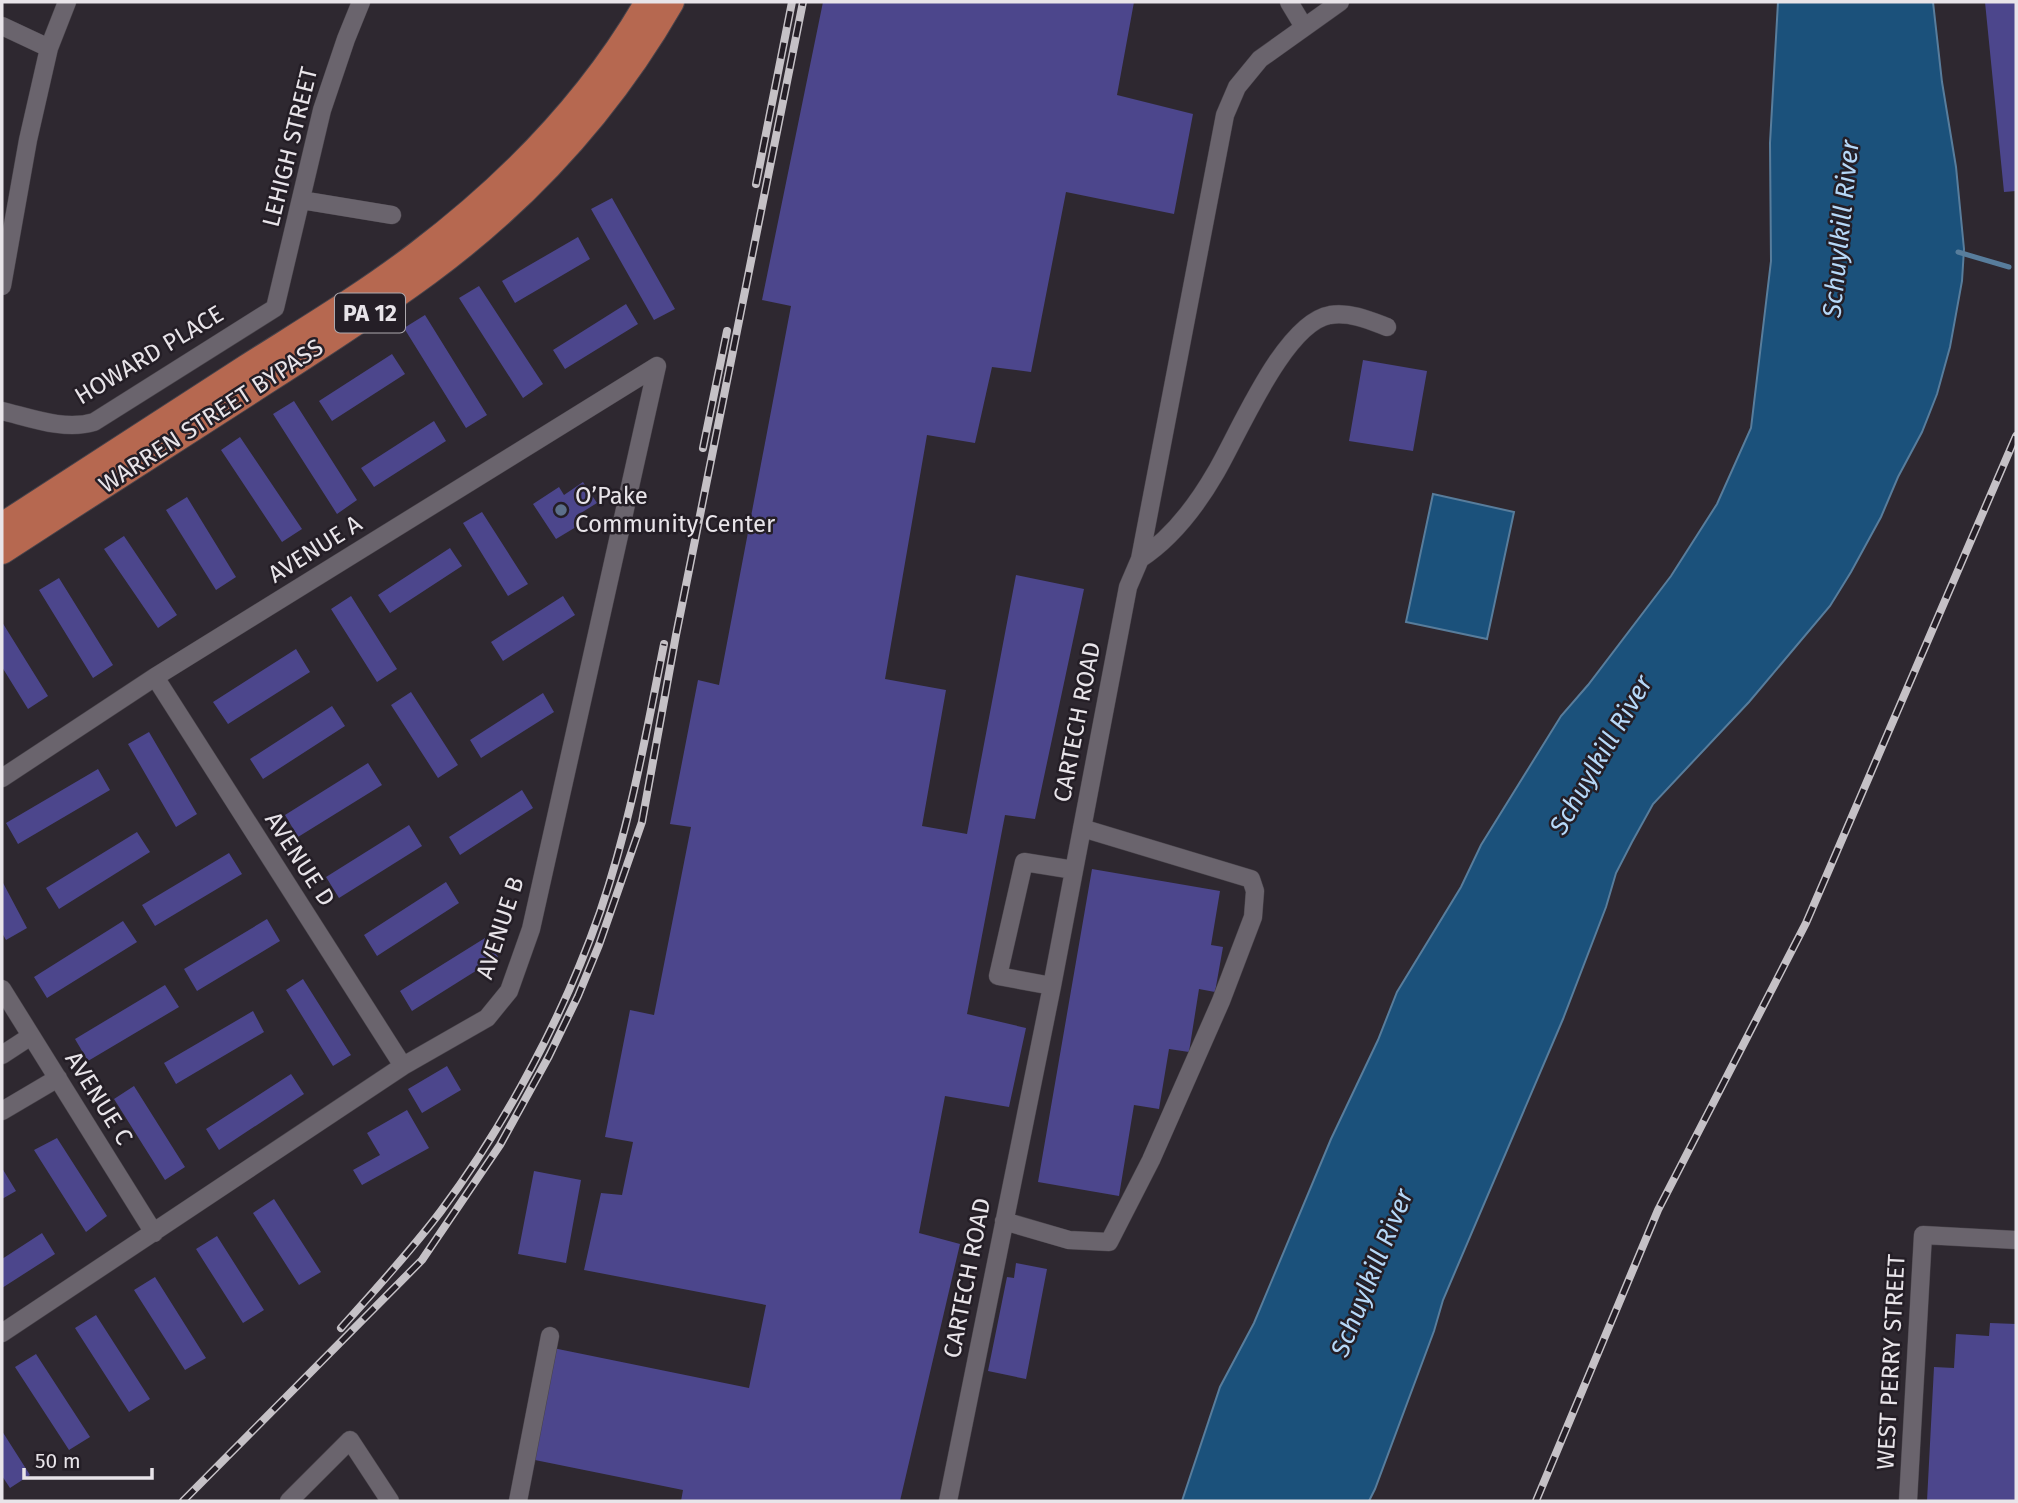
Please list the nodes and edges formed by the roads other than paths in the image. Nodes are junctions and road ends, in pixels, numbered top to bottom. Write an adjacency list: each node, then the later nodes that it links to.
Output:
1 (66, 2): 9 (street)
2 (361, 2): 10 (street, LEHIGH STREET)
3 (648, 2): 18 (highway, WARREN STREET BYPASS / PA 12)
4 (671, 2): 19 (highway, WARREN STREET BYPASS / PA 12)
5 (1289, 2): 8 (street)
6 (1340, 2): 8 (street, CARTECH ROAD)
7 (2, 26): 9 (street)
8 (1304, 27): 20 (street, CARTECH ROAD)
9 (49, 48): 12 (street)
10 (301, 200): 11 (street); 14 (street, LEHIGH STREET)
11 (392, 215)
12 (4, 267): 13 (street)
13 (2, 286)
14 (275, 307): 17 (street, HOWARD PLACE)
15 (1387, 327): 20 (street)
16 (657, 366): 21 (street, AVENUE A); 29 (street, AVENUE B)
17 (2, 411)
18 (2, 526)
19 (2, 551)
20 (1140, 559): 23 (street, CARTECH ROAD)
21 (155, 677): 22 (street, AVENUE A); 29 (street, AVENUE D)
22 (2, 778)
23 (1082, 828): 24 (street, CARTECH ROAD); 32 (street)
24 (1074, 870): 25 (street, CARTECH ROAD); 25 (street)
25 (1052, 986): 32 (street, CARTECH ROAD)
26 (2, 989): 27 (street, AVENUE C)
27 (31, 1036): 28 (street); 30 (street, AVENUE C)
28 (2, 1055)
29 (404, 1066): 33 (street, AVENUE B)
30 (58, 1078): 31 (street); 33 (street, AVENUE C)
31 (2, 1111)
32 (1004, 1221): 40 (street, CARTECH ROAD)
33 (154, 1233): 35 (street, AVENUE B)
34 (2016, 1240): 41 (street, WEST PERRY STREET)
35 (2, 1333)
36 (550, 1336): 39 (street)
37 (289, 1501): 38 (street)
38 (390, 1501)
39 (518, 1501)
40 (948, 1501)
41 (1908, 1501)

